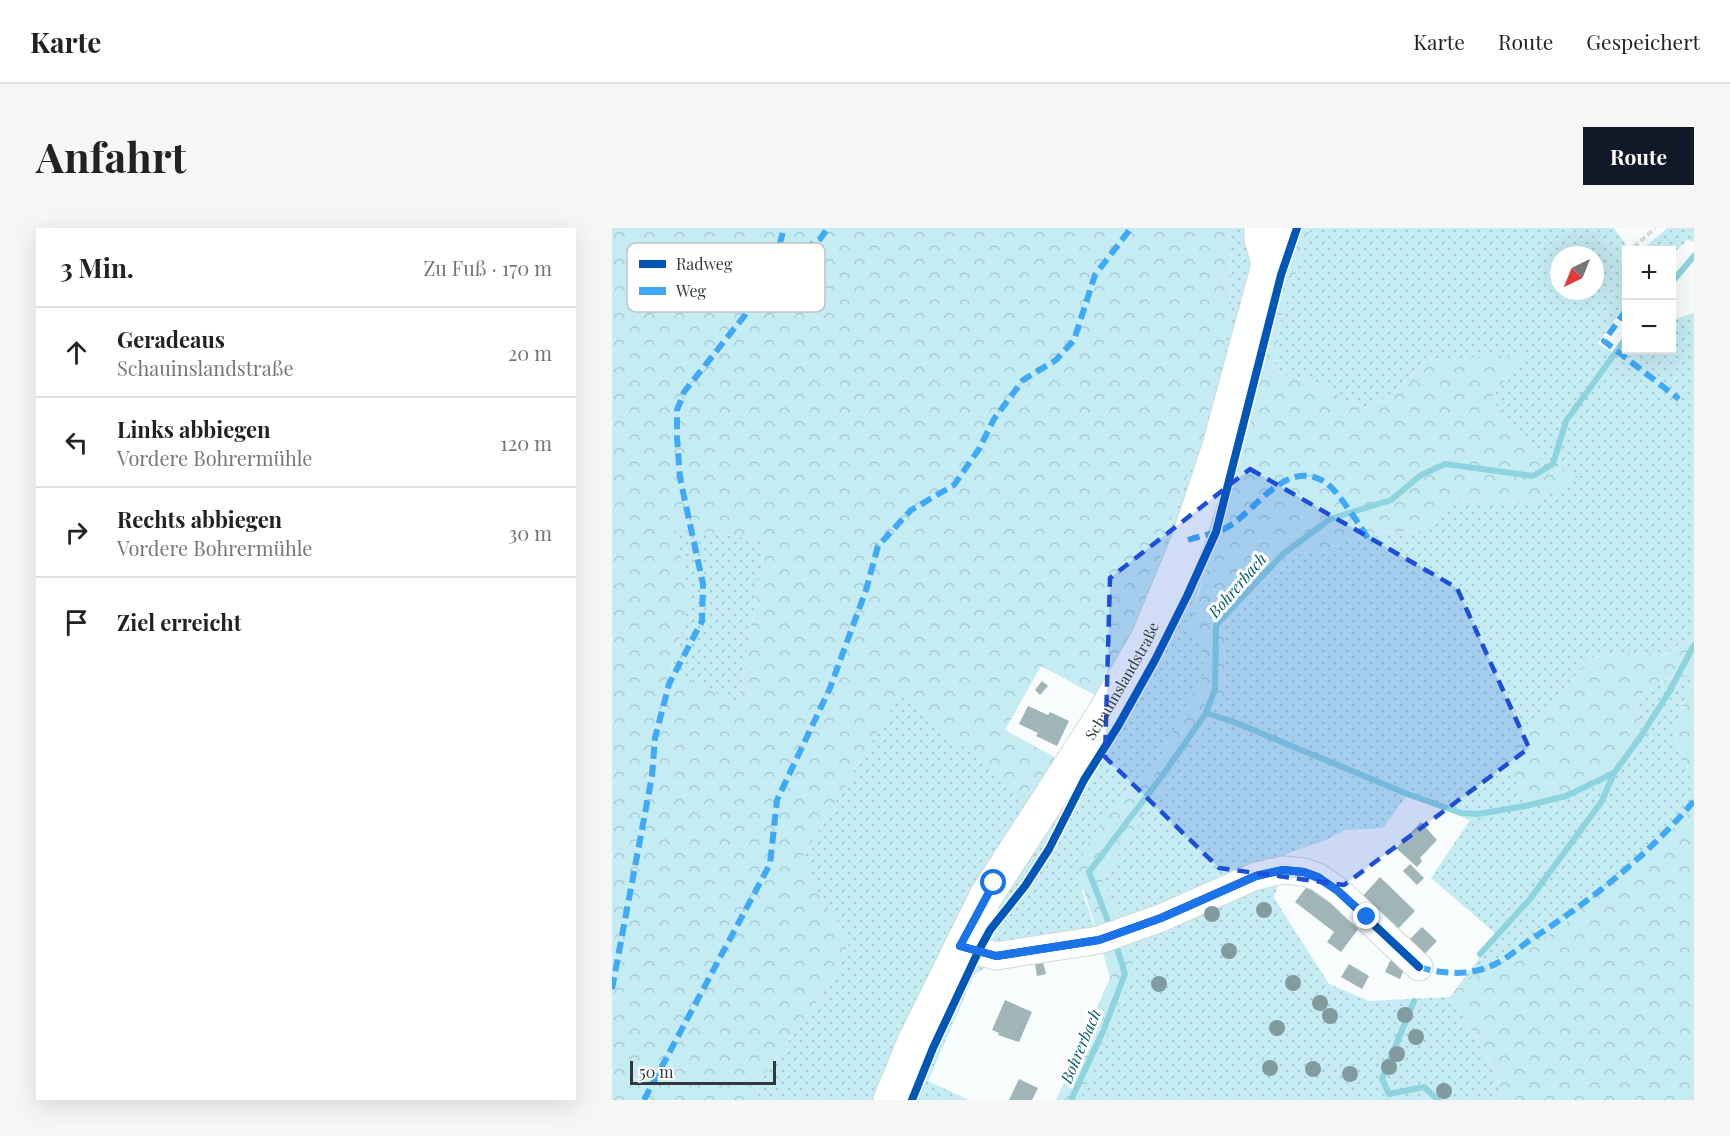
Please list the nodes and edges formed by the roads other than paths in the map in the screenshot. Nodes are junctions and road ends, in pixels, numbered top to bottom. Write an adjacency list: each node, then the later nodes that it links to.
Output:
1 (1258, 228): 3 (street)
2 (1278, 228): 3 (main road, Schauinslandstraße)
3 (1266, 267): 4 (main road, Schauinslandstraße)
4 (960, 946): 5 (street); 6 (main road, Schauinslandstraße)
5 (1419, 967)
6 (890, 1100)

